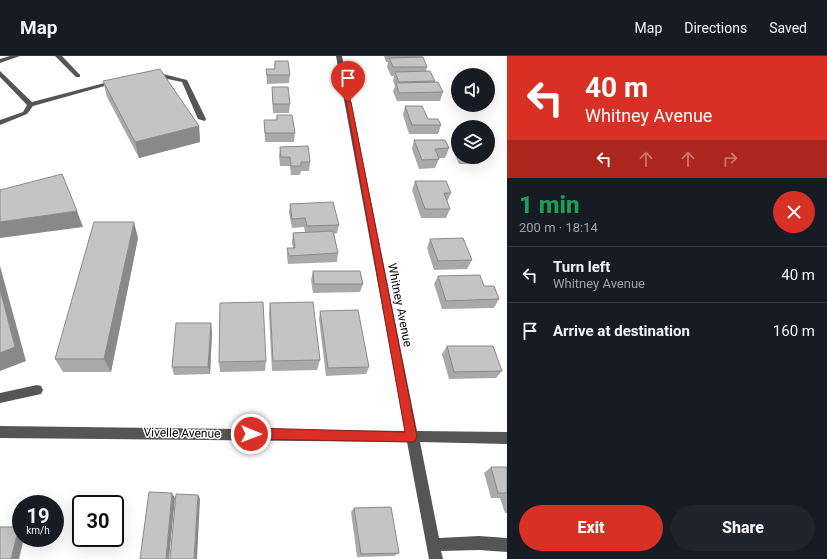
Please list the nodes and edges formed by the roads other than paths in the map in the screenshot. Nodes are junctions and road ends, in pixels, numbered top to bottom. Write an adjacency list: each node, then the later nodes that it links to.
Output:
1 (17, 56): 4 (street)
2 (58, 56): 6 (street)
3 (339, 56): 15 (street, Whitney Avenue)
4 (0, 61)
5 (0, 73): 9 (street)
6 (78, 76)
7 (140, 78): 10 (street)
8 (124, 80): 9 (street)
9 (31, 105): 11 (street)
10 (202, 119)
11 (0, 123)
12 (37, 390): 13 (street)
13 (0, 398)
14 (0, 432): 15 (street, Vivelle Avenue)
15 (411, 437): 16 (street, Vivelle Avenue); 17 (street, Whitney Avenue)
16 (507, 438)
17 (433, 545): 18 (street); 19 (street, Whitney Avenue)
18 (507, 545)
19 (436, 559)

